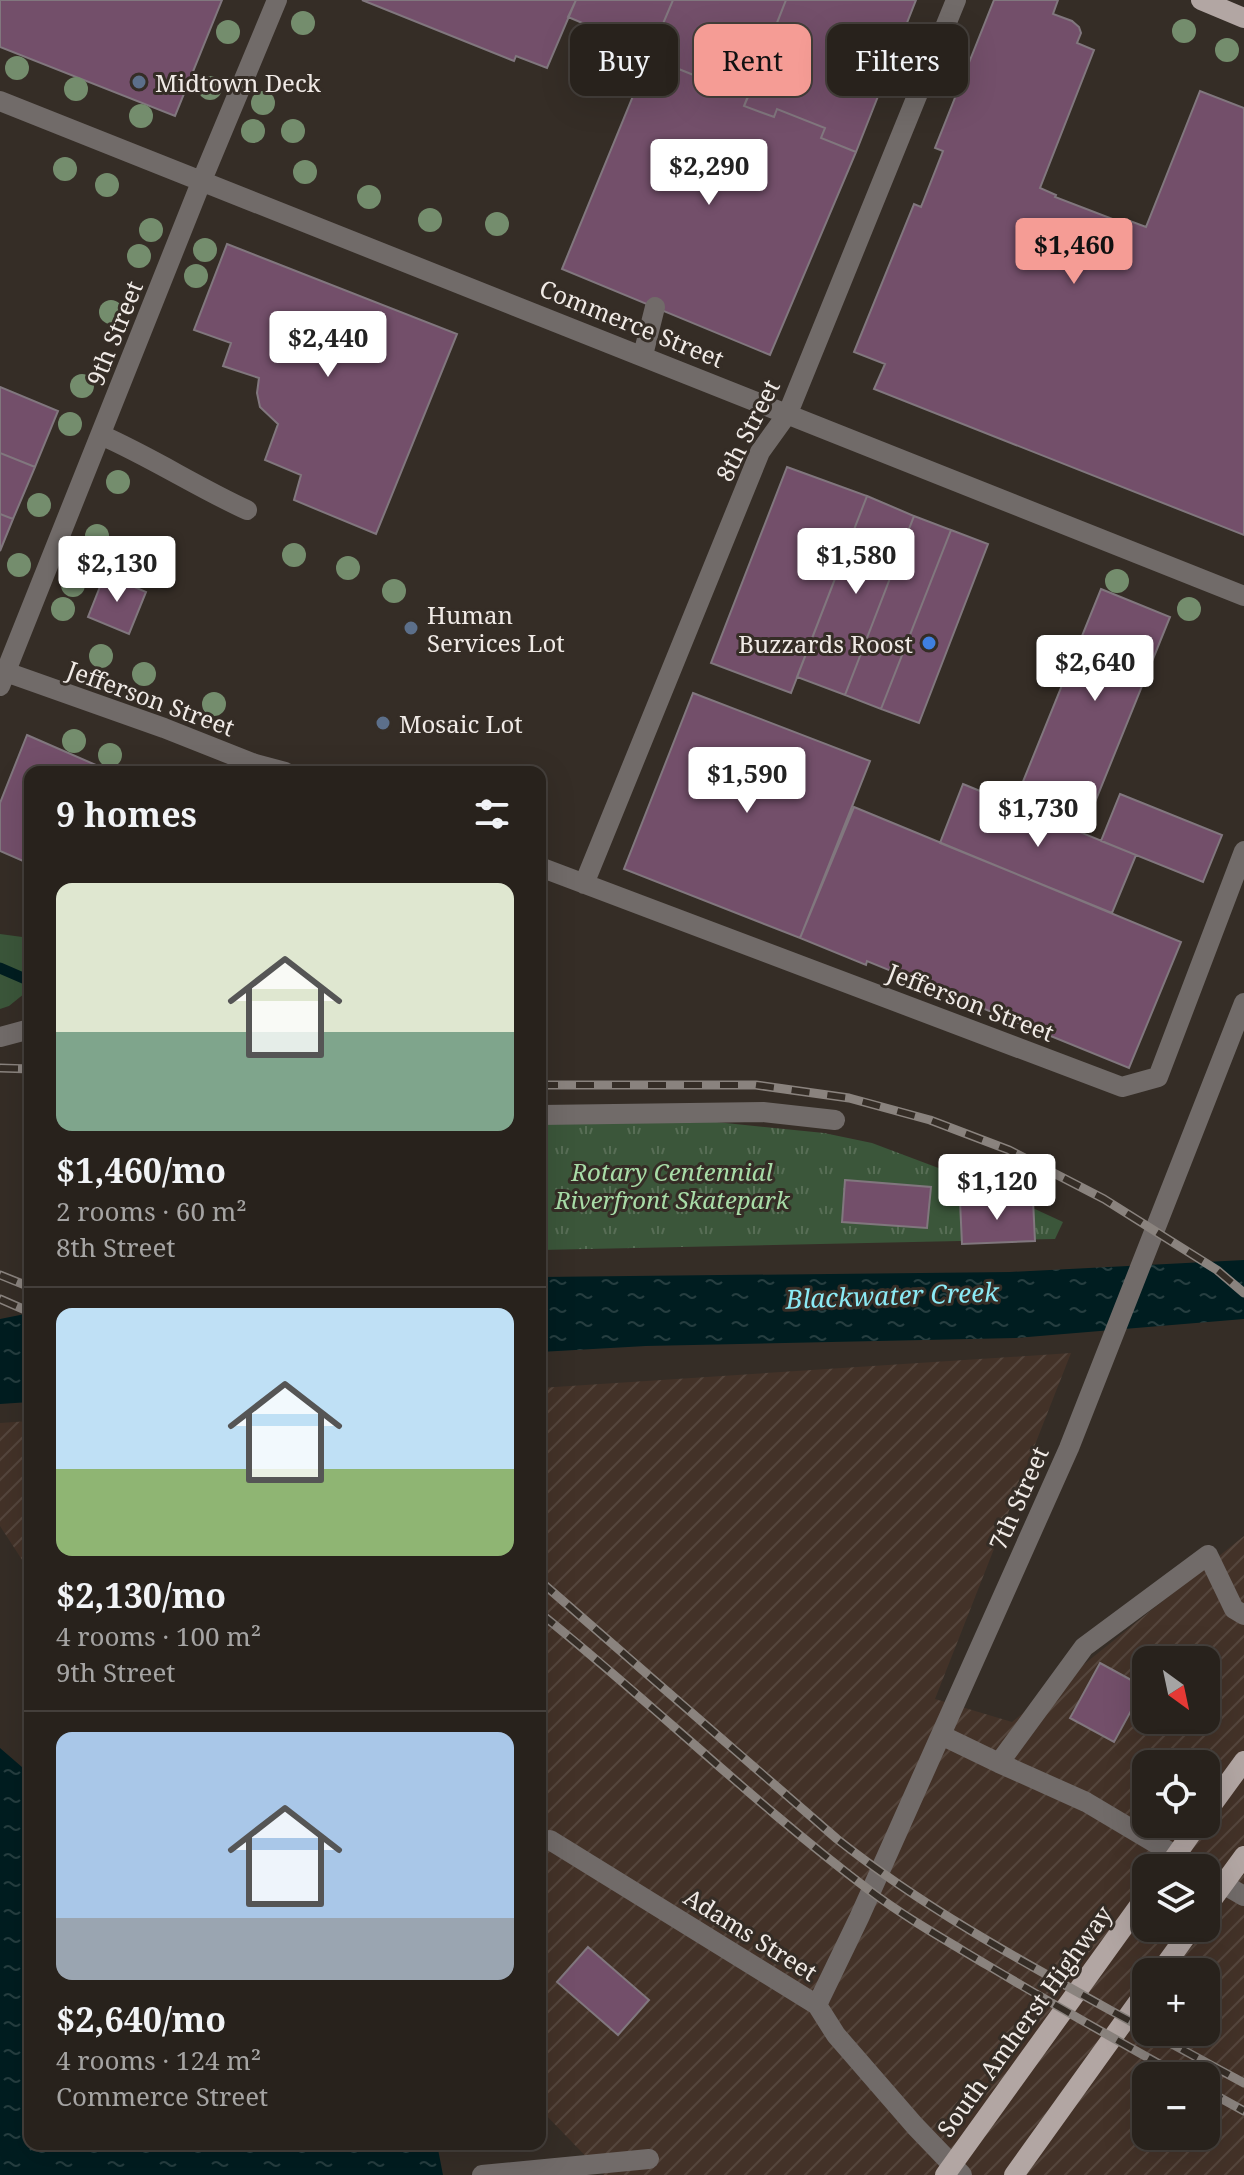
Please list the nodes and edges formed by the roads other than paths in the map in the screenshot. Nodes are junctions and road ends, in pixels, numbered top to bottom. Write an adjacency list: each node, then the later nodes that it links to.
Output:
1 (277, 0): 6 (street, 9th Street)
2 (956, 0): 9 (street, 8th Street)
3 (1201, 0): 4 (main road)
4 (1244, 18)
5 (0, 101): 6 (street, Commerce Street)
6 (202, 180): 8 (street, Commerce Street); 10 (street, 9th Street)
7 (655, 307): 8 (street)
8 (643, 355): 9 (street, Commerce Street)
9 (788, 413): 12 (street, Commerce Street); 17 (street, 8th Street)
10 (101, 435): 11 (street); 13 (street, 9th Street)
11 (247, 510)
12 (1244, 596)
13 (2, 676): 14 (street, Jefferson Street)
14 (262, 766)
15 (1244, 851): 17 (street, Jefferson Street)
16 (546, 869): 17 (street, Jefferson Street)
17 (584, 884)
18 (1244, 1003): 24 (street, 7th Street)
19 (24, 1031): 20 (street)
20 (0, 1037)
21 (546, 1115): 22 (street)
22 (835, 1120)
23 (1244, 1615): 26 (street)
24 (941, 1735): 26 (street); 35 (street, 7th Street)
25 (1244, 1761): 27 (main road)
26 (999, 1763): 29 (street)
27 (1220, 1794)
28 (550, 1840): 35 (street, Adams Street)
29 (1173, 1854)
30 (1244, 1856): 32 (main road)
31 (1220, 1882): 33 (street)
32 (1220, 1889)
33 (1244, 1896)
34 (1132, 1915): 39 (main road, South Amherst Highway)
35 (817, 2005): 40 (street, Adams Street)
36 (1132, 2011): 41 (main road)
37 (649, 2159): 38 (street)
38 (482, 2175)
39 (945, 2175)
40 (962, 2175)
41 (1014, 2175)

